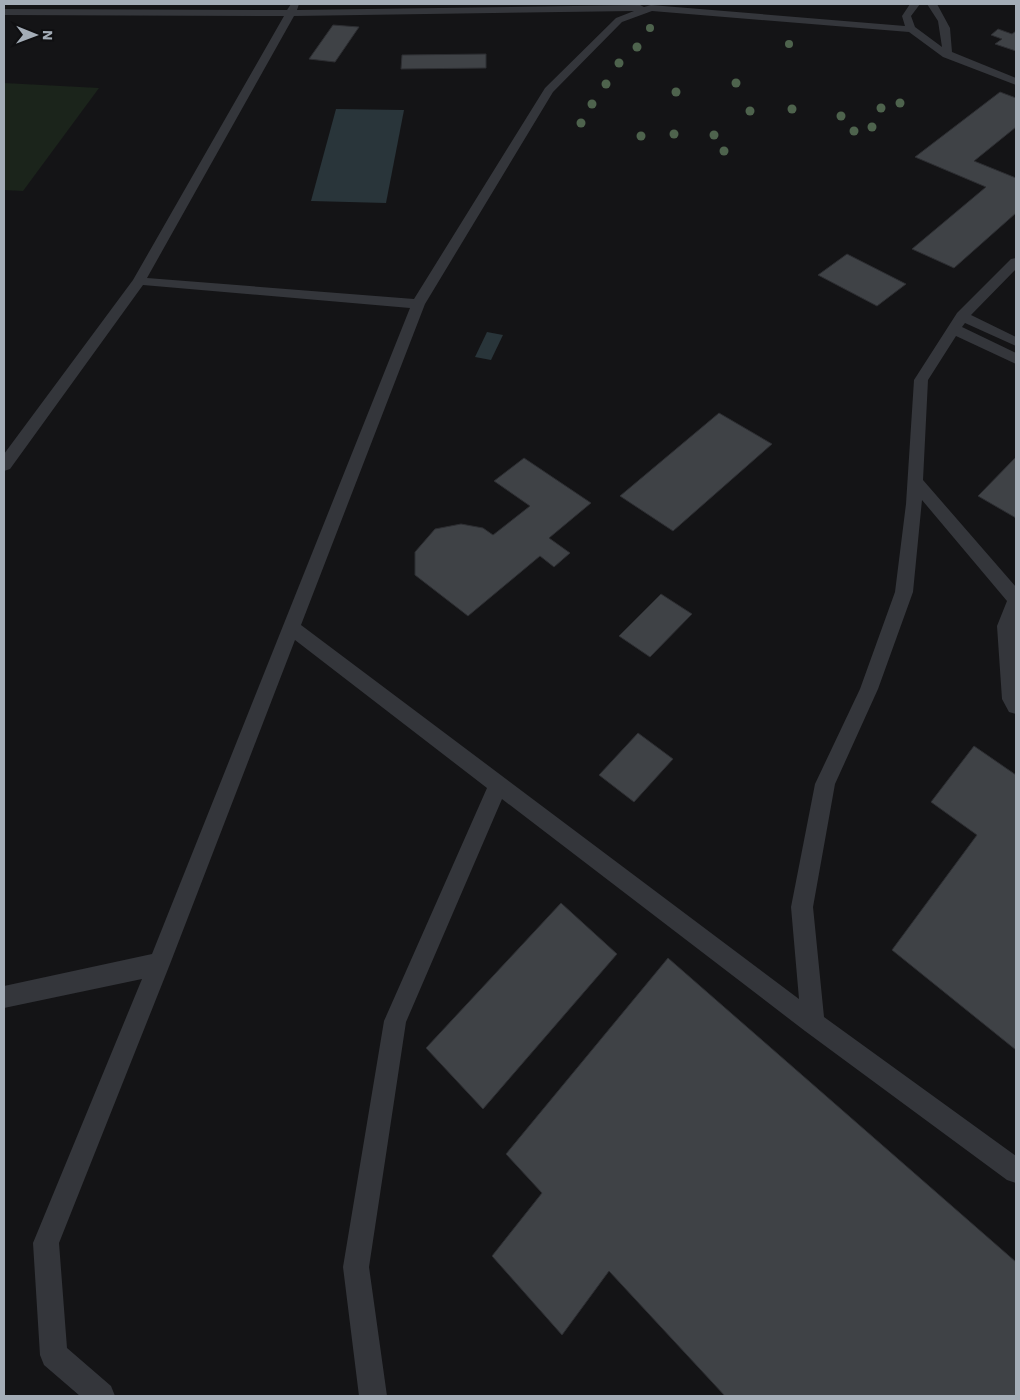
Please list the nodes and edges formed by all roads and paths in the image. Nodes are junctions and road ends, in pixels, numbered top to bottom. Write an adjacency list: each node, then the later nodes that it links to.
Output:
1 (737, 4): 6 (lane)
2 (915, 4): 8 (lane)
3 (932, 4): 9 (lane)
4 (595, 6): 5 (lane); 6 (lane)
5 (293, 8): 7 (lane); 12 (lane)
6 (651, 8): 8 (lane); 13 (lane)
7 (4, 12)
8 (910, 29): 9 (lane)
9 (947, 55): 10 (lane)
10 (1016, 82)
11 (1016, 262): 14 (lane)
12 (139, 281): 13 (lane); 17 (lane)
13 (418, 304): 20 (lane)
14 (958, 323): 15 (lane); 16 (lane); 18 (lane)
15 (1016, 342)
16 (1016, 360)
17 (4, 465)
18 (916, 482): 19 (lane); 25 (lane)
19 (1016, 600): 21 (lane)
20 (292, 627): 22 (lane); 23 (lane)
21 (1016, 706)
22 (499, 784): 25 (lane); 28 (lane)
23 (159, 964): 24 (lane); 27 (lane)
24 (4, 997)
25 (813, 1023): 26 (lane)
26 (1016, 1171)
27 (101, 1396)
28 (373, 1396)

